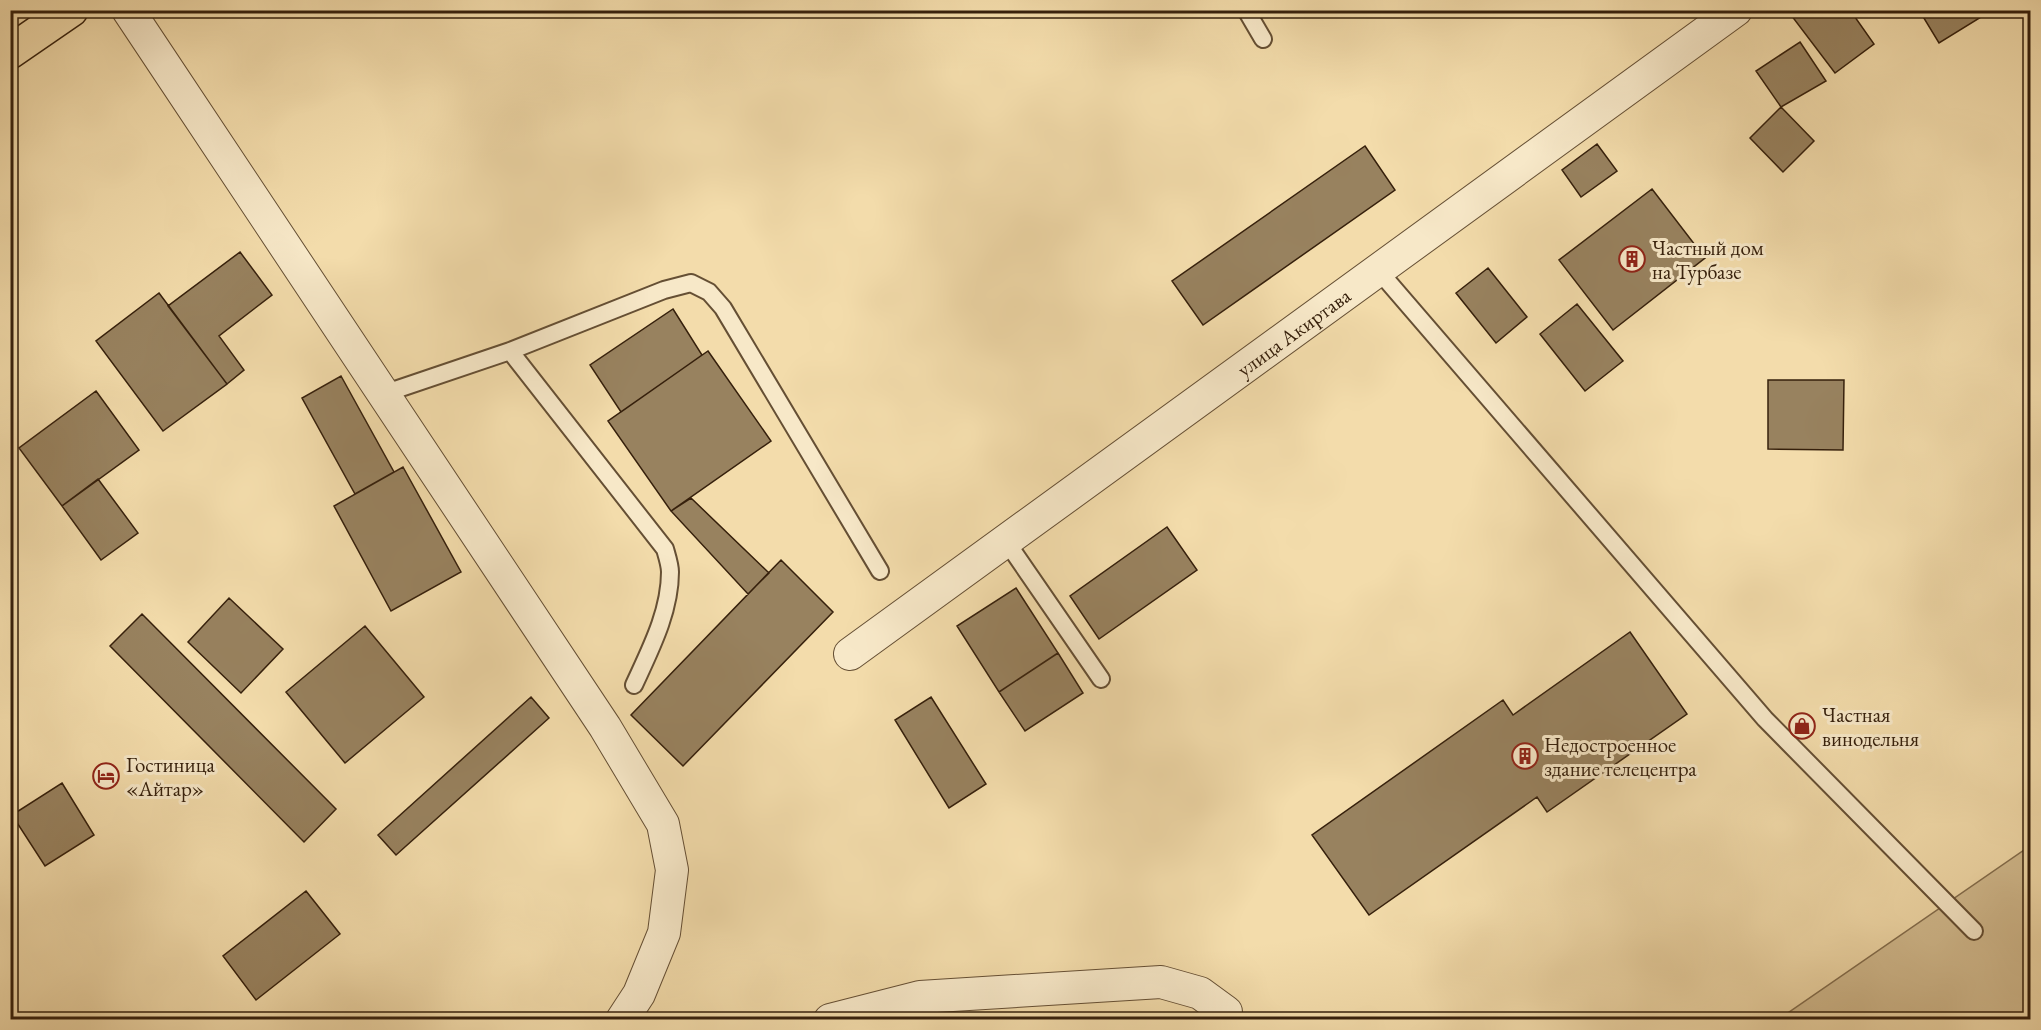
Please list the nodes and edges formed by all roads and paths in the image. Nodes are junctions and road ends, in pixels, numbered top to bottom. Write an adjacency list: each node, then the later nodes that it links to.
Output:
1 (71, 10): 6 (highway)
2 (128, 10): 9 (street)
3 (1246, 10): 5 (lane)
4 (1736, 10): 7 (street, улица Акиртава)
5 (1263, 39)
6 (10, 52)
7 (1378, 270): 10 (street, улица Акиртава); 15 (lane)
8 (510, 351): 9 (lane); 11 (lane); 14 (lane)
9 (384, 394): 16 (street)
10 (1006, 541): 12 (street, улица Акиртава); 13 (lane)
11 (880, 571)
12 (850, 654)
13 (1101, 679)
14 (634, 685)
15 (1974, 931)
16 (622, 1020)
17 (830, 1020): 18 (street)
18 (1226, 1020)

